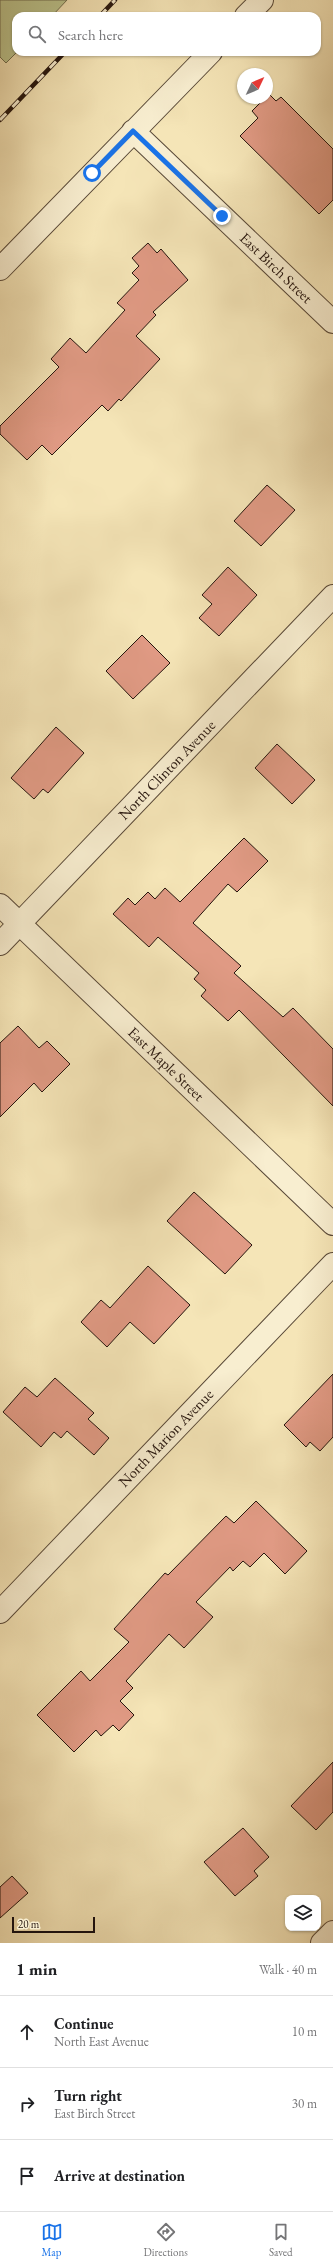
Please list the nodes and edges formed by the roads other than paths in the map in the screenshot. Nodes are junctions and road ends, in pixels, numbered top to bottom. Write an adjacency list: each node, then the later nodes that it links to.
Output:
1 (262, 0): 2 (street)
2 (250, 12)
3 (207, 56): 4 (street)
4 (133, 131): 5 (street); 6 (street, East Birch Street)
5 (0, 269)
6 (333, 322)
7 (333, 596): 9 (street, North Clinton Avenue)
8 (0, 905): 9 (street, East Maple Street)
9 (20, 924): 10 (street, North Clinton Avenue); 11 (street, East Maple Street)
10 (0, 944)
11 (333, 1224)
12 (333, 1264): 13 (street, North Marion Avenue)
13 (0, 1612)
14 (333, 1932): 15 (street)
15 (322, 1943)

